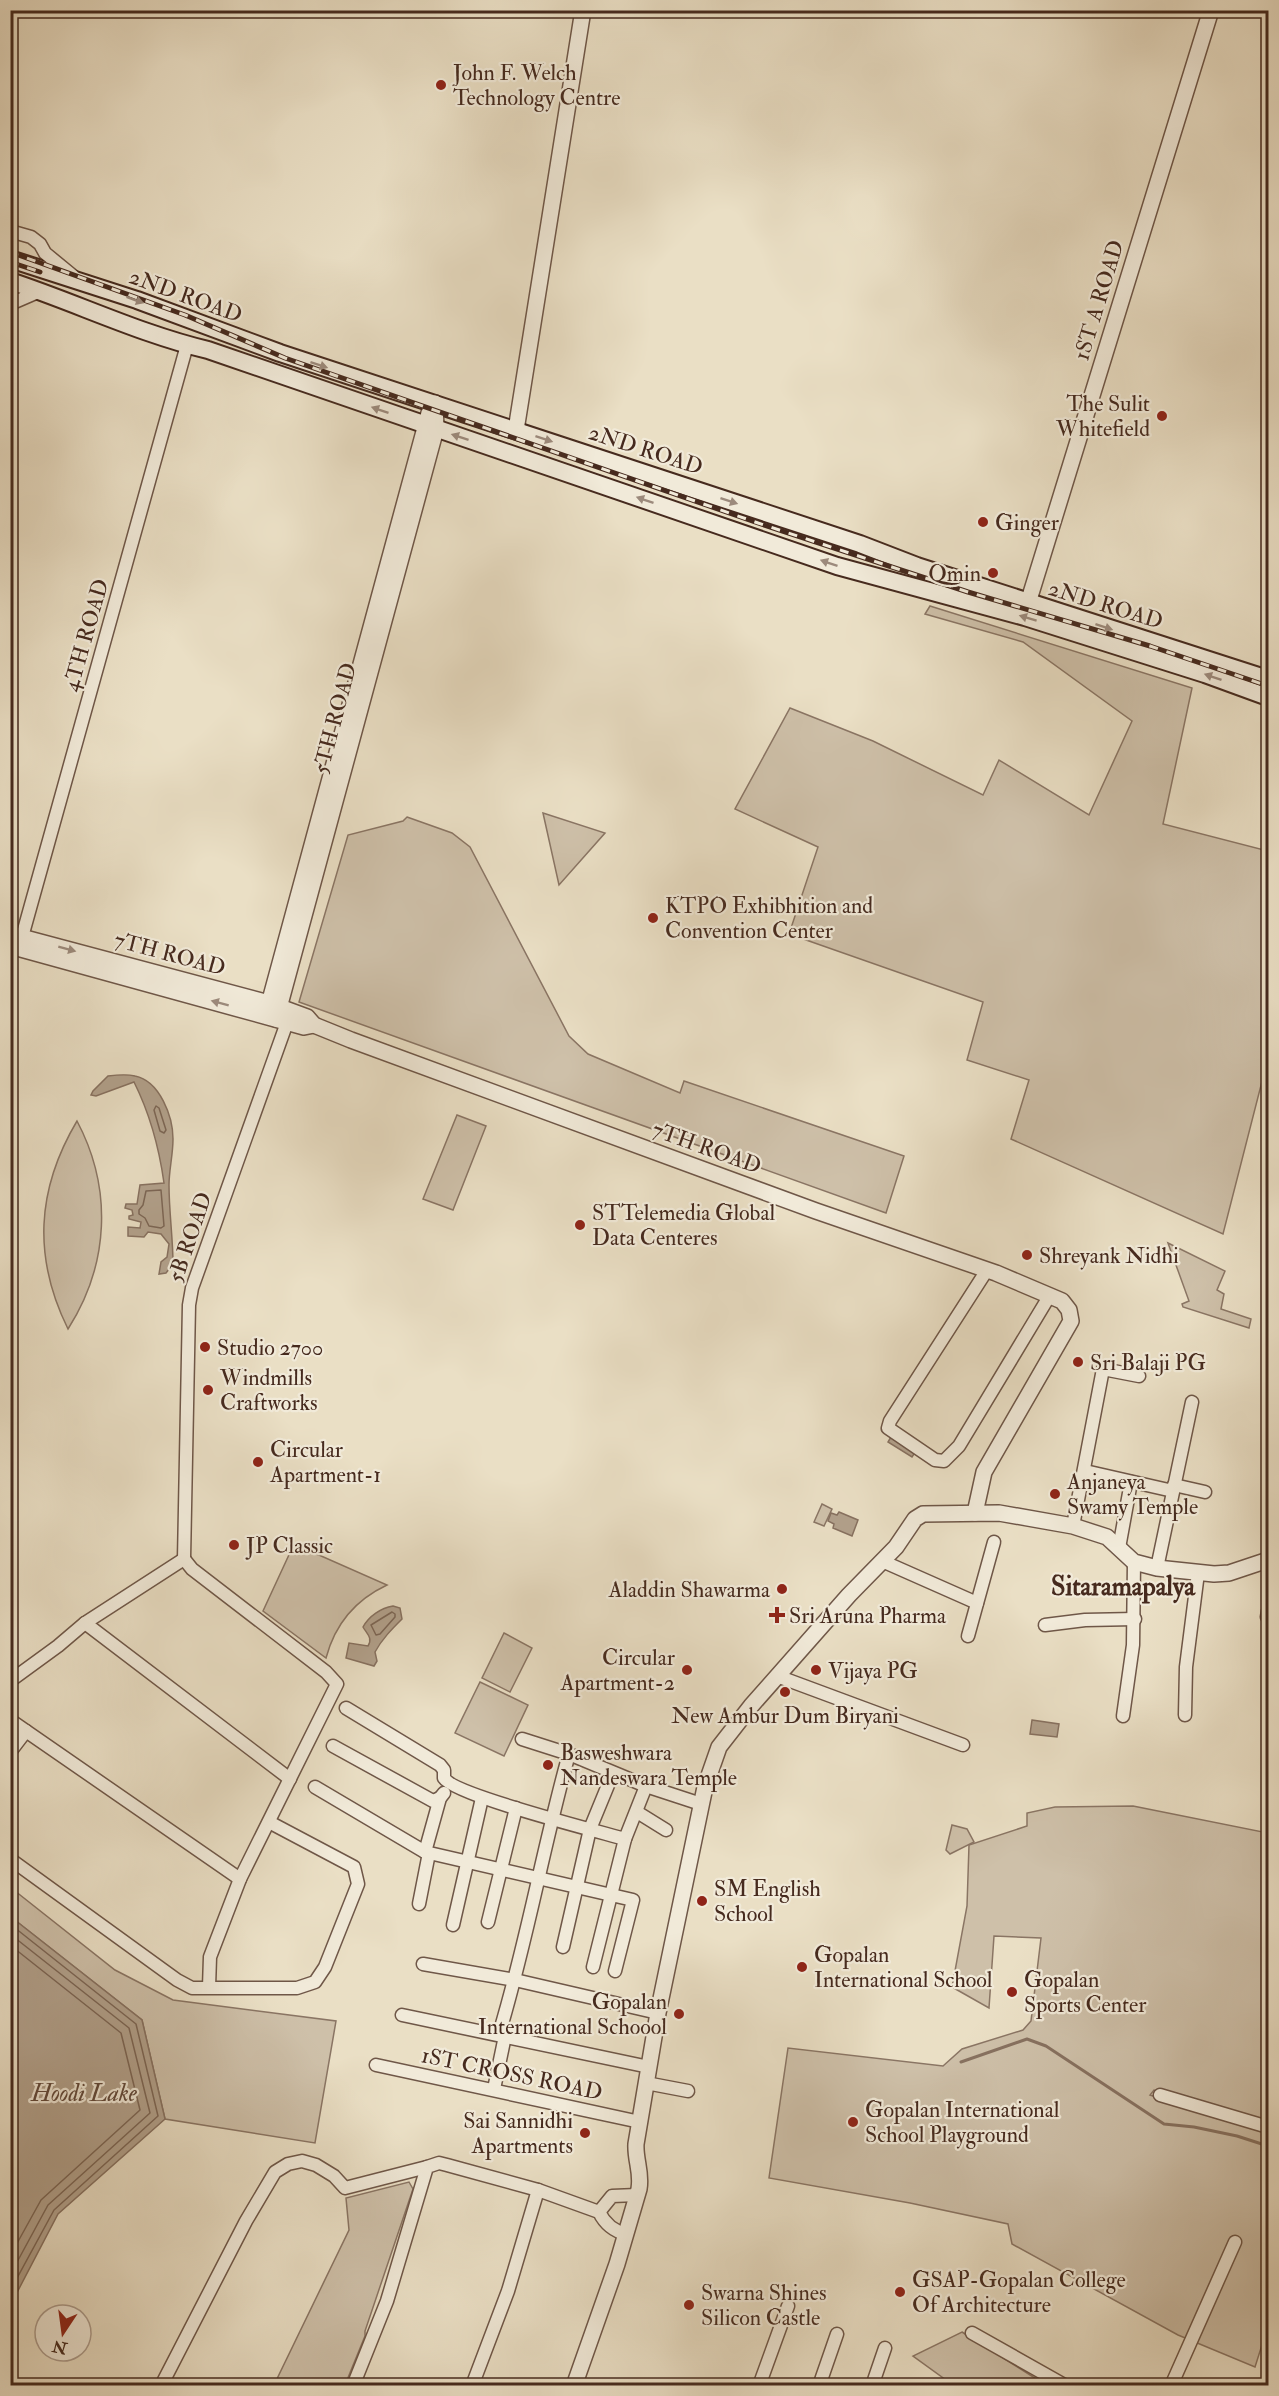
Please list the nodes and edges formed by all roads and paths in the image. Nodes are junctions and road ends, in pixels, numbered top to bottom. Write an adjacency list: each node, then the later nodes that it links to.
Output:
1 (583, 10): 12 (street)
2 (1210, 10): 16 (street, 1ST A ROAD)
3 (10, 231): 6 (street)
4 (10, 259): 6 (main road, 2ND ROAD)
5 (10, 281): 7 (main road, 2ND ROAD)
6 (80, 281): 10 (main road, 2ND ROAD, one-way to 10)
7 (40, 291): 8 (street); 9 (main road, 2ND ROAD)
8 (10, 304)
9 (187, 345): 11 (main road, 2ND ROAD, one-way to 9); 19 (street, 4TH ROAD)
10 (434, 403): 11 (street, 5TH ROAD); 12 (main road, 2ND ROAD)
11 (430, 428): 14 (main road, 2ND ROAD, one-way to 11); 20 (street, 5TH ROAD)
12 (516, 430): 13 (main road, 2ND ROAD, one-way to 13)
13 (886, 554): 14 (main road); 15 (main road); 16 (main road, 2ND ROAD)
14 (865, 574): 15 (main road, 2ND ROAD)
15 (891, 581): 18 (main road, 2ND ROAD, one-way to 15)
16 (1028, 603): 17 (main road, 2ND ROAD, one-way to 17)
17 (1269, 679)
18 (1269, 697)
19 (16, 941): 20 (street, 7TH ROAD)
20 (278, 1013): 21 (street, 7TH ROAD); 33 (street, 5B ROAD)
21 (987, 1270): 22 (street, 7TH ROAD); 22 (street)
22 (1050, 1295): 29 (street, 7TH ROAD)
23 (1139, 1376): 25 (street)
24 (1192, 1402): 27 (street)
25 (1085, 1472): 26 (street); 30 (street)
26 (1131, 1482): 27 (street); 32 (street)
27 (1173, 1488): 28 (street); 37 (street)
28 (1205, 1492)
29 (975, 1513): 30 (street); 35 (street)
30 (1073, 1526): 32 (street)
31 (994, 1542): 39 (street)
32 (1119, 1548): 36 (street)
33 (184, 1559): 41 (street); 57 (street)
34 (1269, 1560): 38 (street)
35 (882, 1561): 39 (street); 44 (street)
36 (1134, 1562): 37 (street); 40 (street)
37 (1157, 1568): 38 (street)
38 (1198, 1573): 47 (street)
39 (977, 1603): 43 (street)
40 (1135, 1619): 42 (street); 48 (street)
41 (85, 1623): 45 (street); 57 (street)
42 (1045, 1625)
43 (968, 1636)
44 (777, 1676): 52 (street); 63 (street)
45 (10, 1681)
46 (346, 1708): 58 (street)
47 (1185, 1715)
48 (1123, 1716)
49 (10, 1720): 50 (street)
50 (26, 1731): 54 (street); 76 (street)
51 (522, 1739): 55 (street)
52 (963, 1745)
53 (333, 1746): 61 (street)
54 (10, 1752)
55 (569, 1754): 56 (street); 66 (street)
56 (613, 1773): 59 (street); 68 (street)
57 (290, 1779): 67 (street)
58 (449, 1783): 61 (street); 62 (street)
59 (646, 1786): 63 (street); 65 (street)
60 (315, 1787): 71 (street)
61 (440, 1798): 71 (street)
62 (482, 1798): 64 (street); 73 (street)
63 (701, 1804): 88 (street)
64 (516, 1808): 66 (street); 74 (street)
65 (637, 1812): 69 (street); 70 (street)
66 (552, 1817): 68 (street); 75 (street)
67 (269, 1822): 76 (street); 87 (street)
68 (590, 1829): 70 (street); 77 (street)
69 (666, 1830)
70 (625, 1839): 78 (street)
71 (427, 1852): 73 (street); 79 (street)
72 (10, 1859): 87 (street)
73 (466, 1862): 74 (street); 81 (street)
74 (500, 1869): 75 (street); 80 (street)
75 (537, 1877): 77 (street); 86 (street)
76 (240, 1879): 87 (street)
77 (576, 1886): 78 (street); 82 (street)
78 (612, 1894): 84 (street); 85 (street)
79 (419, 1904)
80 (488, 1922)
81 (453, 1925)
82 (563, 1947)
83 (423, 1964): 86 (street)
84 (593, 1967)
85 (615, 1971)
86 (515, 1980): 88 (street); 90 (street)
87 (209, 1987)
88 (658, 2013): 92 (street)
89 (402, 2015): 90 (street)
90 (502, 2035): 92 (street); 94 (street)
91 (376, 2065): 94 (street, 1ST CROSS ROAD)
92 (649, 2067): 93 (street)
93 (646, 2083): 95 (street); 97 (street)
94 (494, 2090): 97 (street, 1ST CROSS ROAD)
95 (688, 2091)
96 (1160, 2095): 98 (street)
97 (640, 2122): 101 (street)
98 (1269, 2127)
99 (427, 2167): 100 (street); 109 (street); 110 (street)
100 (538, 2190): 102 (street); 111 (street)
101 (638, 2195): 102 (street); 103 (street)
102 (598, 2212): 103 (street)
103 (626, 2234): 112 (street)
104 (1235, 2242): 117 (street)
105 (788, 2306): 113 (street)
106 (972, 2333): 116 (street)
107 (837, 2334): 114 (street)
108 (885, 2348): 115 (street)
109 (160, 2385)
110 (353, 2385)
111 (472, 2385)
112 (574, 2385)
113 (759, 2385)
114 (819, 2385)
115 (872, 2385)
116 (1066, 2385)
117 (1172, 2385)

